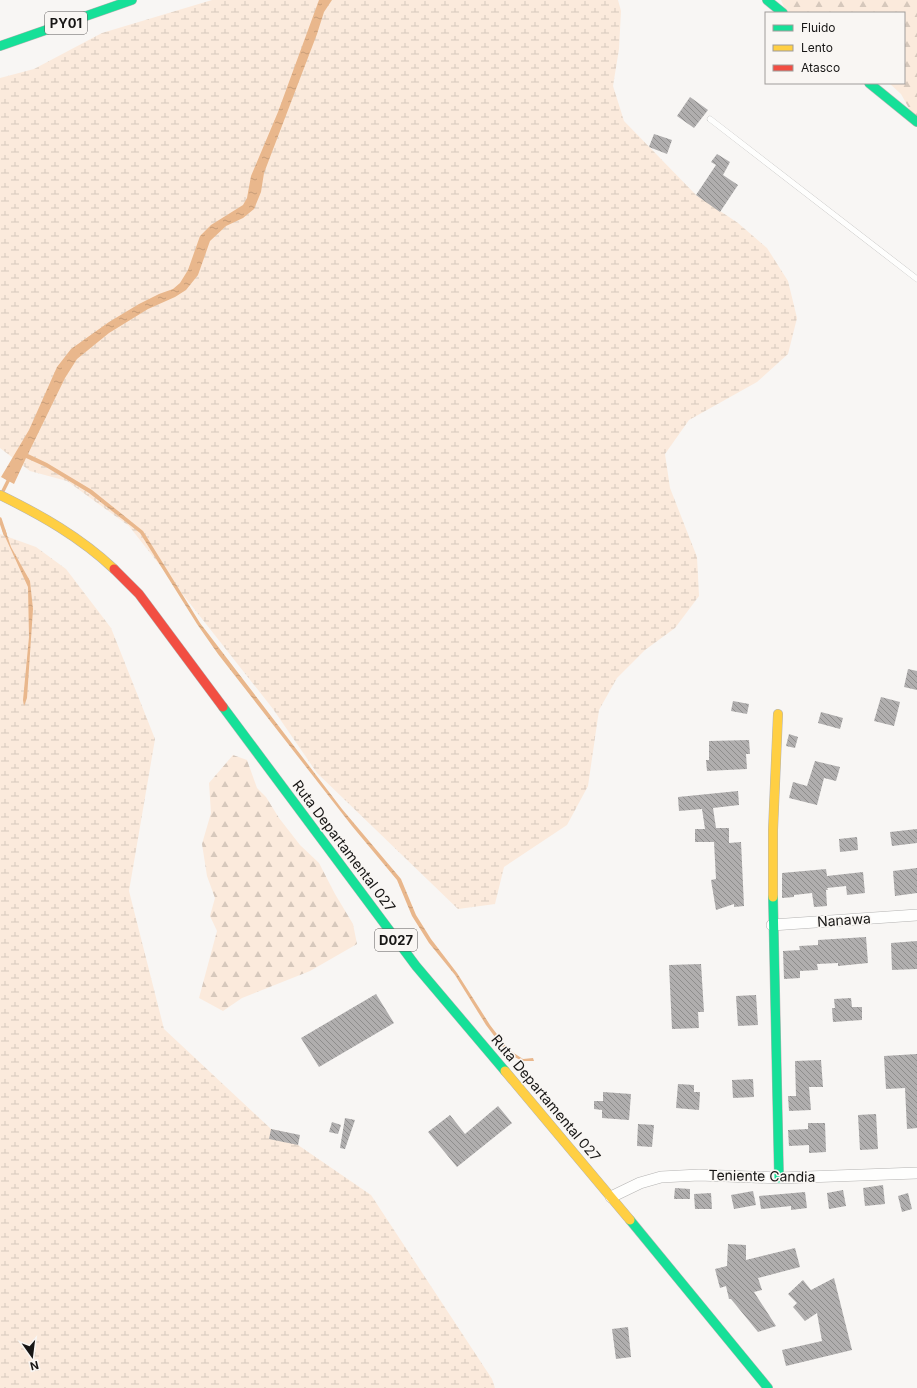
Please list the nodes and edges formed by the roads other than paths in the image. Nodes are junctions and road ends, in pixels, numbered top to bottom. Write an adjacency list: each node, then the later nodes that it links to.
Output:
1 (132, 0): 4 (main road, PY01)
2 (767, 0): 3 (main road)
3 (782, 12)
4 (0, 46)
5 (870, 84): 7 (main road)
6 (710, 119): 8 (lane)
7 (917, 122)
8 (917, 279)
9 (0, 495): 15 (main road, Ruta Departamental 027 / D027)
10 (778, 714): 12 (main road)
11 (917, 915): 12 (street, Nanawa)
12 (772, 925): 14 (main road)
13 (917, 1173): 14 (street, Teniente Candia)
14 (779, 1178): 15 (street, Teniente Candia)
15 (610, 1197): 16 (main road, Ruta Departamental 027 / D027)
16 (768, 1388)

